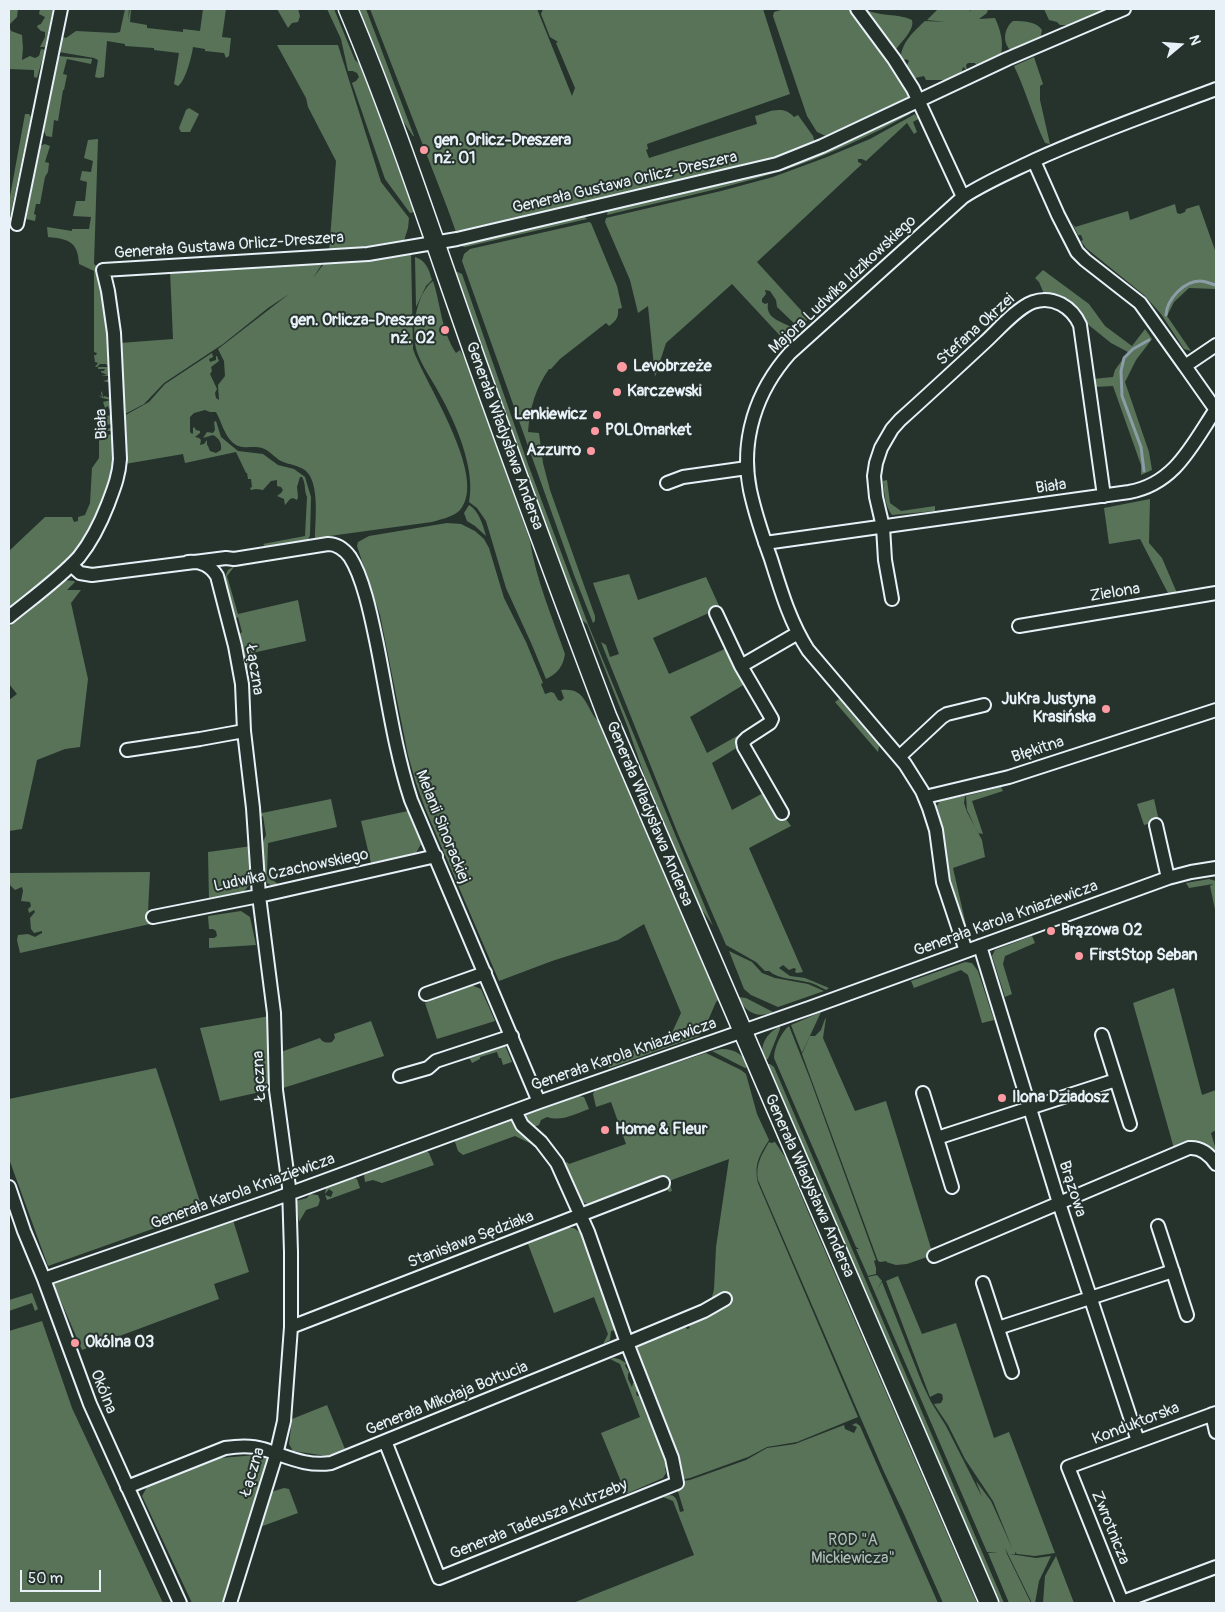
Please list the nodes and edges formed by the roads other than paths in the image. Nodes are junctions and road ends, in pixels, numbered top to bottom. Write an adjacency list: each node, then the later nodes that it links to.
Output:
1 (61, 9): 9 (street)
2 (348, 9): 10 (main road, Generała Władysława Andersa)
3 (857, 9): 6 (street)
4 (1124, 9): 6 (street, Generała Gustawa Orlicz-Dreszera)
5 (1216, 89): 7 (street, Majora Ludwika Idzikowskiego)
6 (919, 101): 8 (street); 10 (street, Generała Gustawa Orlicz-Dreszera)
7 (1034, 161): 8 (street, Majora Ludwika Idzikowskiego); 13 (street, Biała)
8 (963, 197): 15 (street, Majora Ludwika Idzikowskiego)
9 (18, 224)
10 (435, 243): 11 (street, Generała Gustawa Orlicz-Dreszera); 48 (main road, Generała Władysława Andersa)
11 (103, 270): 22 (street, Biała)
12 (1216, 345): 13 (street)
13 (1185, 366): 14 (street, Biała)
14 (1216, 410): 17 (street, Biała)
15 (747, 468): 16 (street); 19 (street, Majora Ludwika Idzikowskiego)
16 (667, 483)
17 (1104, 496): 18 (street, Biała); 18 (street, Stefana Okrzei)
18 (883, 526): 19 (street, Biała); 25 (street, Stefana Okrzei)
19 (765, 543): 29 (street, Majora Ludwika Idzikowskiego)
20 (234, 559): 21 (street); 23 (street); 39 (street, Melanii Sinorackiej)
21 (188, 562): 22 (street); 23 (street, Łączna)
22 (71, 565): 27 (street, Biała)
23 (219, 582): 33 (street, Łączna)
24 (1216, 593): 28 (street, Zielona)
25 (892, 599)
26 (716, 613): 30 (street)
27 (9, 618)
28 (1019, 626)
29 (798, 633): 30 (street); 35 (street, Majora Ludwika Idzikowskiego)
30 (741, 666): 37 (street)
31 (984, 706): 35 (street)
32 (1216, 710): 36 (street, Błękitna)
33 (244, 730): 34 (street); 42 (street, Łączna)
34 (127, 750)
35 (899, 757): 36 (street, Majora Ludwika Idzikowskiego)
36 (925, 797): 45 (street, Majora Ludwika Idzikowskiego)
37 (782, 812)
38 (1156, 824): 41 (street)
39 (436, 856): 42 (street, Ludwika Czachowskiego); 46 (street, Melanii Sinorackiej)
40 (1216, 868): 41 (street, Generała Karola Kniaziewicza)
41 (1168, 878): 44 (street, Generała Karola Kniaziewicza)
42 (259, 896): 43 (street, Ludwika Czachowskiego); 63 (street, Łączna)
43 (153, 917)
44 (980, 946): 45 (street, Generała Karola Kniaziewicza); 55 (street, Brązowa)
45 (966, 951): 48 (street, Generała Karola Kniaziewicza)
46 (485, 973): 47 (street); 50 (street, Melanii Sinorackiej)
47 (426, 994)
48 (743, 1032): 54 (street, Generała Karola Kniaziewicza); 88 (main road, Generała Władysława Andersa)
49 (1102, 1035): 52 (street)
50 (512, 1036): 51 (street); 54 (street, Melanii Sinorackiej)
51 (400, 1076)
52 (1116, 1080): 55 (street); 57 (street)
53 (923, 1092): 58 (street)
54 (539, 1102): 56 (street, Generała Karola Kniaziewicza)
55 (1030, 1107): 58 (street); 64 (street, Brązowa)
56 (515, 1111): 63 (street, Generała Karola Kniaziewicza); 65 (street)
57 (1130, 1124)
58 (937, 1138): 62 (street)
59 (1216, 1164): 64 (street)
60 (663, 1184): 65 (street, Stanisława Sędziaka)
61 (9, 1187): 69 (street, Okólna)
62 (952, 1187)
63 (289, 1193): 69 (street, Generała Karola Kniaziewicza); 74 (street, Łączna)
64 (1059, 1203): 67 (street); 71 (street, Brązowa)
65 (580, 1215): 74 (street, Stanisława Sędziaka); 76 (street)
66 (1158, 1226): 68 (street)
67 (934, 1256)
68 (1173, 1271): 71 (street); 73 (street)
69 (44, 1279): 84 (street, Okólna)
70 (983, 1283): 75 (street)
71 (1091, 1298): 75 (street); 81 (street, Brązowa)
72 (724, 1299): 76 (street, Generała Mikołaja Bołtucia)
73 (1187, 1316)
74 (292, 1327): 82 (street, Łączna)
75 (998, 1328): 77 (street)
76 (627, 1344): 80 (street, Generała Mikołaja Bołtucia); 80 (street, Generała Tadeusza Kutrzeby)
77 (1012, 1372)
78 (1214, 1413): 79 (street); 81 (street, Konduktorska)
79 (1216, 1432)
80 (385, 1441): 82 (street, Generała Mikołaja Bołtucia)
81 (1138, 1441): 83 (street, Konduktorska)
82 (276, 1455): 84 (street, Generała Mikołaja Bołtucia); 87 (street, Łączna)
83 (1068, 1467): 85 (street, Zwrotnicza)
84 (127, 1487): 86 (street, Okólna)
85 (1216, 1567)
86 (180, 1603)
87 (230, 1603)
88 (989, 1603)

